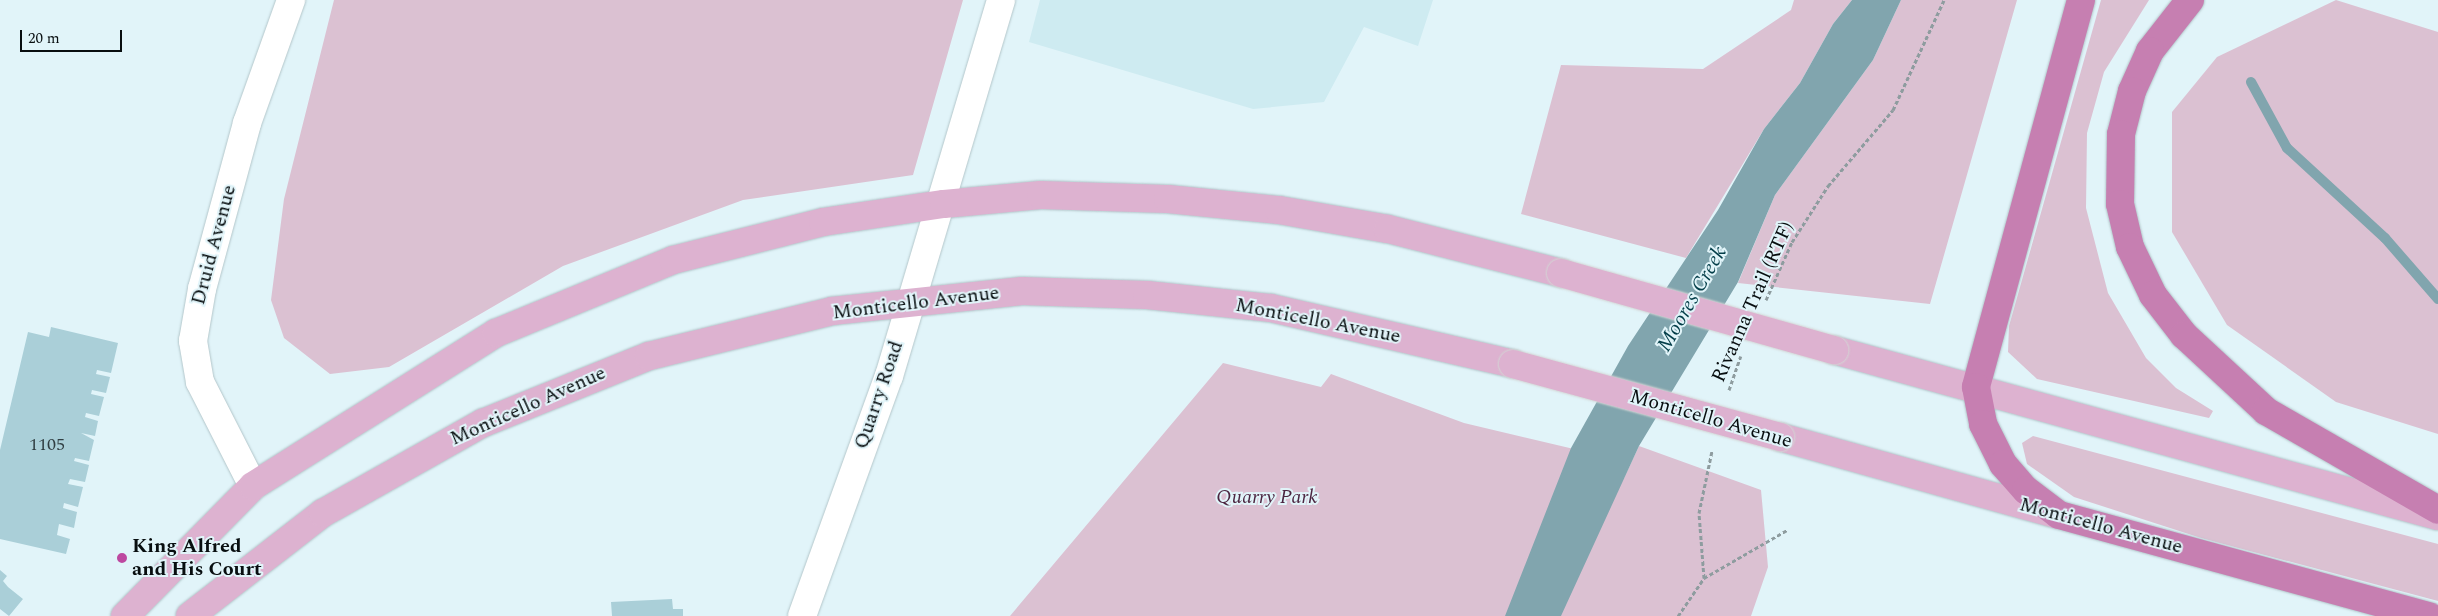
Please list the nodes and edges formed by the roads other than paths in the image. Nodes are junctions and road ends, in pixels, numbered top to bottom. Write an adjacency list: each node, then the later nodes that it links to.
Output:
1 (291, 0): 8 (street, Druid Avenue)
2 (1001, 0): 5 (street, Quarry Road)
3 (2081, 0): 7 (highway)
4 (2190, 0): 9 (highway)
5 (944, 204): 6 (street, Quarry Road); 7 (main road, bridge); 8 (main road)
6 (909, 301): 10 (main road, Monticello Avenue, bridge); 14 (main road, Monticello Avenue); 15 (street, Quarry Road)
7 (1976, 388): 10 (highway); 11 (main road)
8 (253, 486): 13 (main road)
9 (2438, 510)
10 (2059, 515): 12 (highway, Monticello Avenue)
11 (2438, 516)
12 (2303, 581): 16 (highway); 17 (highway, Monticello Avenue)
13 (125, 616)
14 (190, 616)
15 (802, 616)
16 (2372, 616)
17 (2428, 616)

